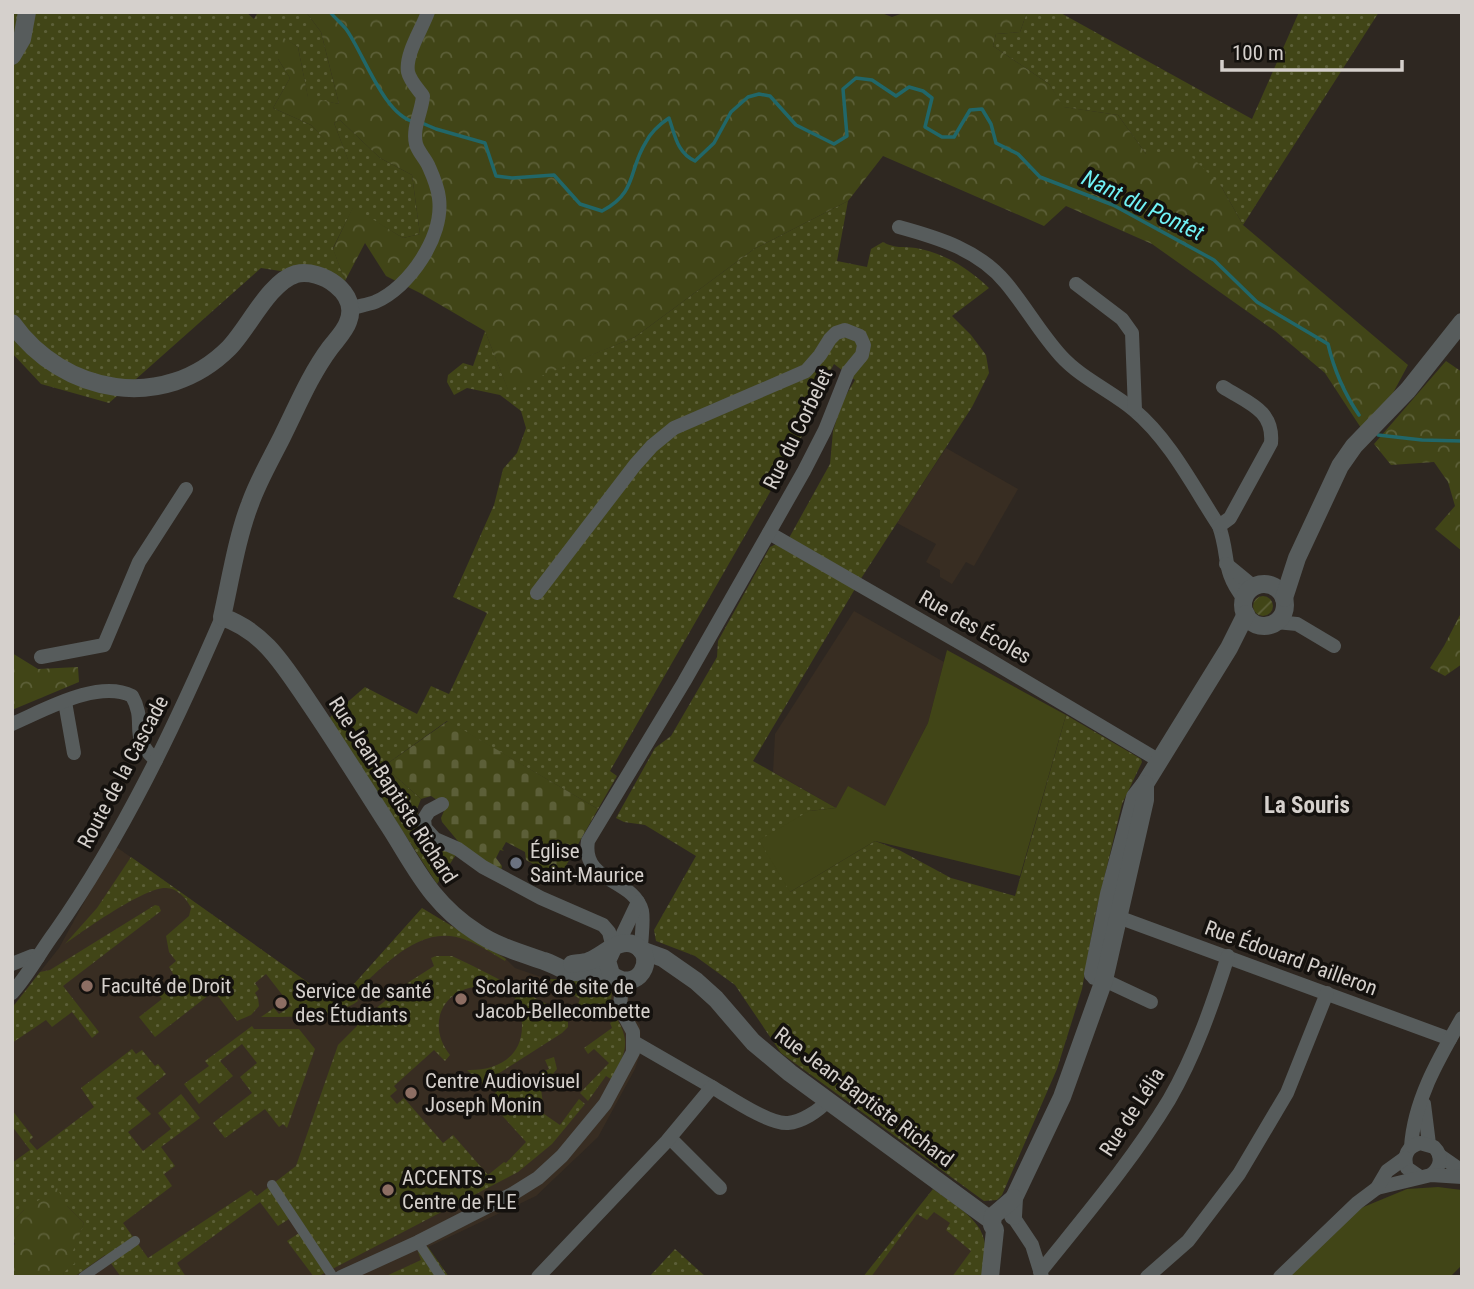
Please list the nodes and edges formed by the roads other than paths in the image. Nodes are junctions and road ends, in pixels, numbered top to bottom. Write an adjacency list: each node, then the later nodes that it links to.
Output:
1 (27, 12): 3 (street)
2 (428, 12): 6 (street)
3 (12, 56)
4 (899, 227): 10 (street)
5 (1076, 284): 10 (street)
6 (349, 309): 8 (street); 18 (street)
7 (1462, 322): 14 (street)
8 (12, 323)
9 (1223, 387): 12 (street)
10 (1135, 410): 12 (street)
11 (186, 489): 23 (street)
12 (1219, 526): 16 (street)
13 (769, 533): 15 (street, Rue du Corbelet); 28 (street, Rue des Écoles); 32 (street, Rue du Corbelet)
14 (1297, 558): 16 (street); 17 (street)
15 (537, 593)
16 (1253, 596): 17 (street); 19 (street); 22 (street)
17 (1285, 601): 19 (street); 20 (street)
18 (222, 617): 27 (street, Route de la Cascade); 38 (street, Rue Jean-Baptiste Richard)
19 (1269, 624): 20 (street); 22 (street)
20 (1297, 624): 21 (street)
21 (1334, 646)
22 (1229, 648): 28 (street)
23 (41, 657)
24 (65, 702): 25 (street); 26 (street); 27 (street)
25 (12, 724)
26 (75, 754)
27 (156, 760): 37 (street, Route de la Cascade)
28 (1158, 760): 29 (street)
29 (1145, 784): 31 (street); 33 (street)
30 (442, 804): 34 (street)
31 (1120, 847): 33 (street); 42 (street)
32 (638, 902): 34 (street); 35 (street)
33 (1118, 917): 36 (street, Rue Édouard Pailleron); 42 (street)
34 (615, 946): 35 (street); 38 (street, Rue Jean-Baptiste Richard); 41 (street)
35 (641, 950): 40 (street); 43 (street, Rue Jean-Baptiste Richard)
36 (1228, 956): 45 (street, Rue Édouard Pailleron); 65 (street, Rue de Lélia)
37 (38, 957): 39 (street); 44 (street, Route de la Cascade)
38 (548, 961): 41 (street, Rue Jean-Baptiste Richard)
39 (12, 964)
40 (643, 971): 41 (street); 43 (street)
41 (617, 977): 49 (street)
42 (1098, 979): 46 (street); 62 (street)
43 (695, 981): 52 (street, Rue Jean-Baptiste Richard)
44 (12, 993)
45 (1327, 993): 48 (street, Rue Édouard Pailleron); 72 (street)
46 (1151, 1002)
47 (1462, 1018): 48 (street)
48 (1450, 1039): 51 (street)
49 (634, 1042): 50 (street); 64 (street)
50 (712, 1087): 52 (street); 53 (street)
51 (1423, 1093): 54 (street); 55 (street)
52 (827, 1101): 62 (street, Rue Jean-Baptiste Richard)
53 (670, 1138): 60 (street); 70 (street)
54 (1434, 1150): 55 (street); 56 (street); 57 (street)
55 (1408, 1152): 57 (street); 61 (street)
56 (1462, 1171)
57 (1426, 1176): 58 (street); 61 (street)
58 (1462, 1177)
59 (272, 1185): 67 (street)
60 (720, 1188)
61 (1377, 1188): 73 (street)
62 (1003, 1222): 65 (street); 71 (street)
63 (135, 1241): 66 (street)
64 (418, 1242): 68 (street); 69 (street)
65 (1041, 1275)
66 (83, 1277)
67 (333, 1277)
68 (341, 1277)
69 (441, 1277)
70 (538, 1277)
71 (990, 1277)
72 (1147, 1277)
73 (1280, 1277)

